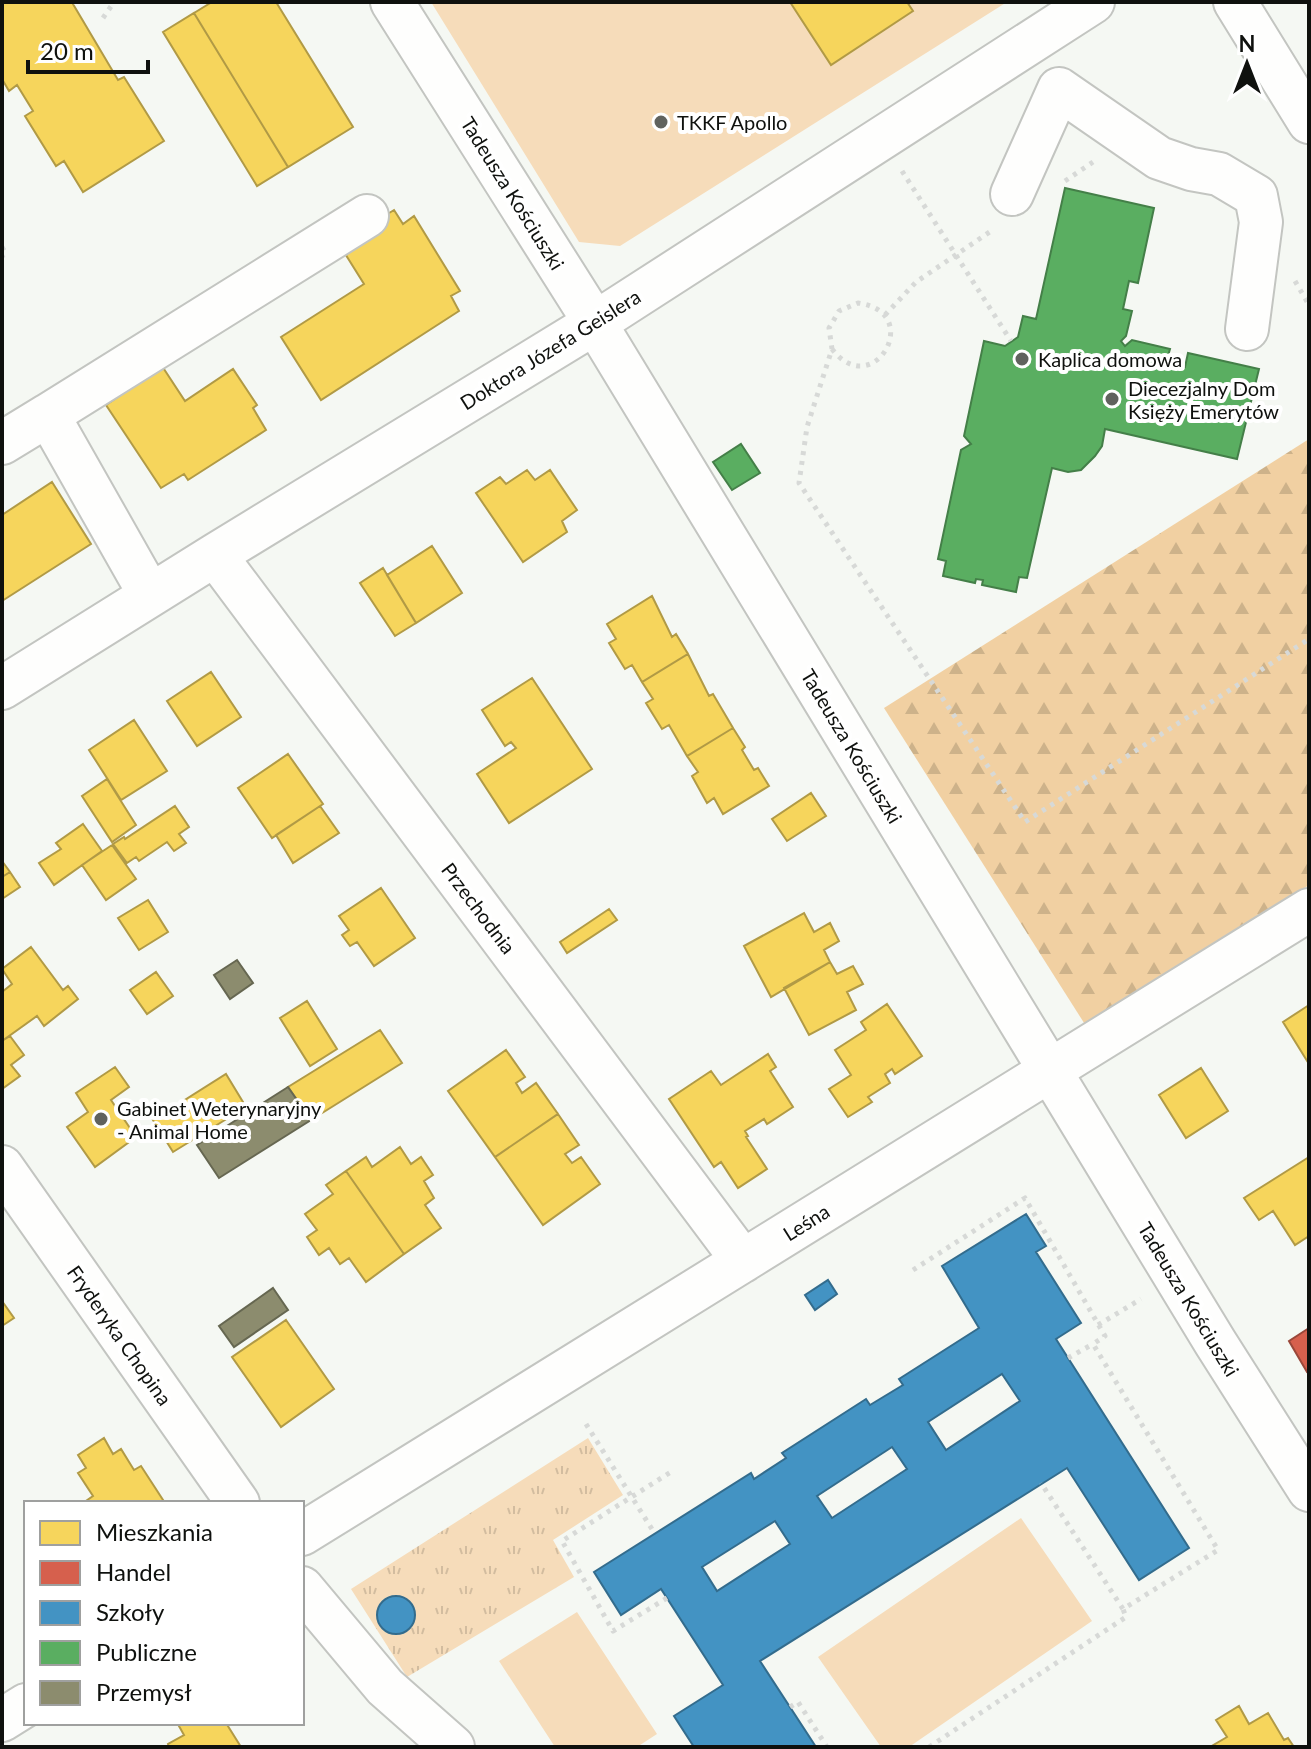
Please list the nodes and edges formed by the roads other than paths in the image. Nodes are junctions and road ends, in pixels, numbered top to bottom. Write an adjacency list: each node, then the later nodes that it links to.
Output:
1 (392, 2): 9 (street, Tadeusza Kościuszki)
2 (1093, 2): 4 (street, Doktora Józefa Geislera)
3 (1235, 2): 6 (street)
4 (1030, 42): 5 (street); 9 (street, Doktora Józefa Geislera)
5 (1059, 89): 7 (street); 10 (street)
6 (1309, 122)
7 (1004, 211)
8 (367, 216): 11 (street)
9 (595, 323): 13 (street, Doktora Józefa Geislera); 17 (street, Tadeusza Kościuszki)
10 (1247, 329)
11 (48, 415): 12 (street); 14 (street)
12 (2, 443)
13 (215, 555): 14 (street, Doktora Józefa Geislera); 19 (street, Przechodnia)
14 (150, 595): 15 (street, Doktora Józefa Geislera)
15 (2, 688)
16 (1309, 910): 17 (street, Leśna)
17 (1051, 1072): 19 (street, Leśna); 20 (street, Tadeusza Kościuszki)
18 (2, 1167): 21 (street, Fryderyka Chopina)
19 (743, 1261): 22 (street, Leśna)
20 (1309, 1490)
21 (237, 1501)
22 (304, 1533)
23 (304, 1590): 26 (street)
24 (24, 1706): 25 (street)
25 (2, 1720)
26 (453, 1747)

